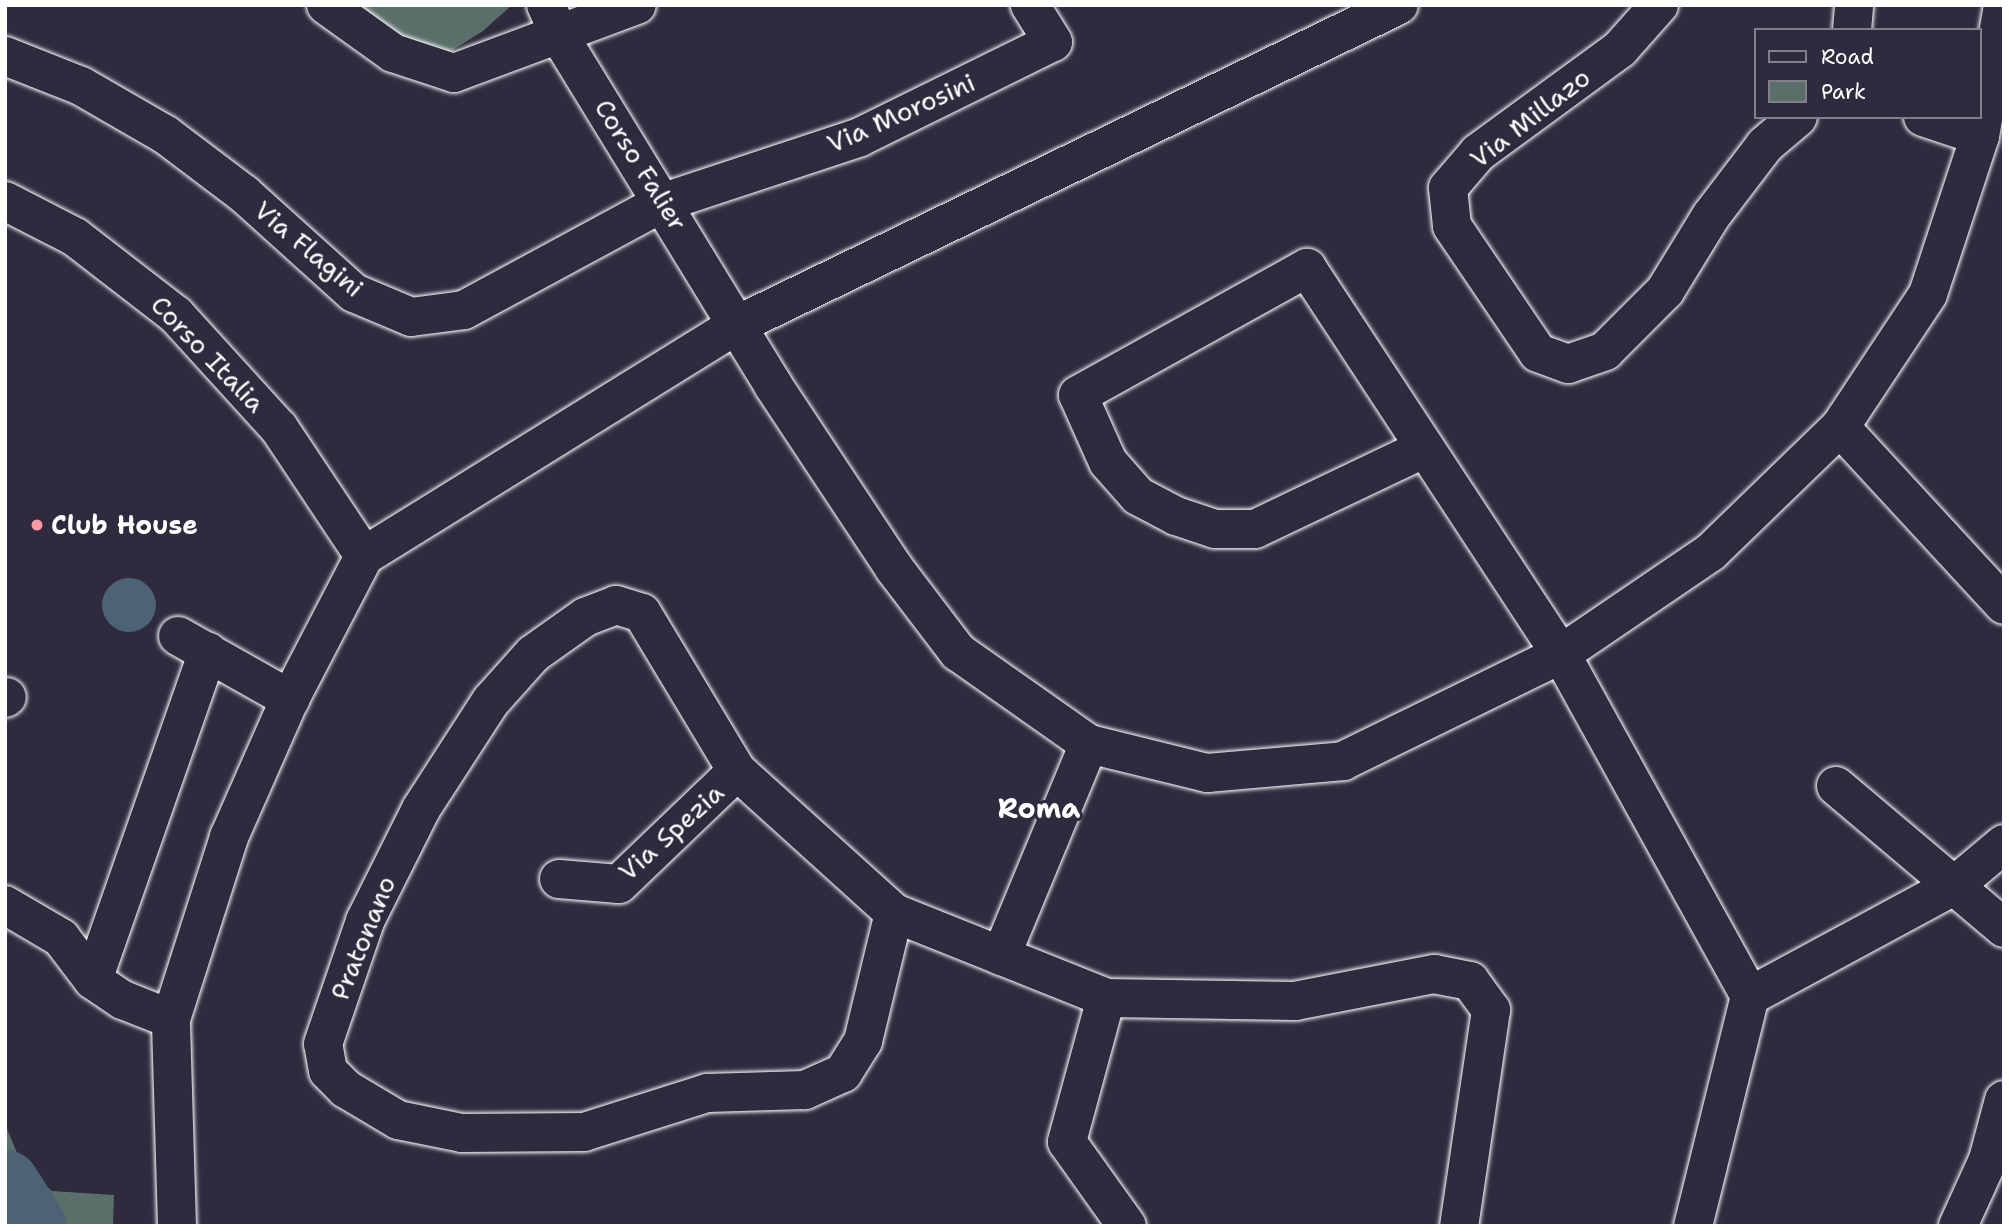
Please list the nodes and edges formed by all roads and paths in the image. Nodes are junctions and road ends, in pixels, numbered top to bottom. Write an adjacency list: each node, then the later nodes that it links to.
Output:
1 (326, 5): 8 (street)
2 (637, 5): 8 (street)
3 (1030, 5): 15 (street, Via Morosini)
4 (1399, 5): 16 (street)
5 (1660, 5): 11 (street, Via Millazo)
6 (1854, 5): 9 (street)
7 (2003, 5): 13 (street)
8 (553, 21): 15 (street, Corso Falier)
9 (1852, 28)
10 (5, 56): 15 (street, Via Flagini)
11 (1796, 119)
12 (1929, 119): 13 (street)
13 (1980, 136): 17 (street)
14 (5, 201): 19 (street, Corso Italia)
15 (664, 202): 16 (street, Corso Falier)
16 (737, 325): 19 (street); 23 (street, Corso Falier)
17 (1840, 426): 20 (street); 21 (street)
18 (1425, 448): 18 (street); 21 (street)
19 (364, 556): 22 (street)
20 (2004, 605)
21 (1561, 653): 23 (street); 34 (street)
22 (290, 699): 33 (street); 36 (street)
23 (1089, 744): 32 (street)
24 (737, 771): 27 (street, Via Spezia); 30 (street, Pratonano); 30 (street, Pratonano)
25 (1836, 786): 28 (street)
26 (2004, 844): 28 (street)
27 (559, 878)
28 (1955, 885): 31 (street); 34 (street)
29 (5, 905): 33 (street)
30 (894, 913): 32 (street)
31 (2004, 928)
32 (1001, 956): 35 (street)
33 (93, 980): 36 (street)
34 (1750, 996): 42 (street)
35 (1106, 998): 40 (street); 41 (street)
36 (171, 1019): 39 (street)
37 (2004, 1100): 38 (street)
38 (1996, 1162): 43 (street)
39 (178, 1212)
40 (1127, 1226)
41 (1459, 1226)
42 (1692, 1226)
43 (1958, 1226)

